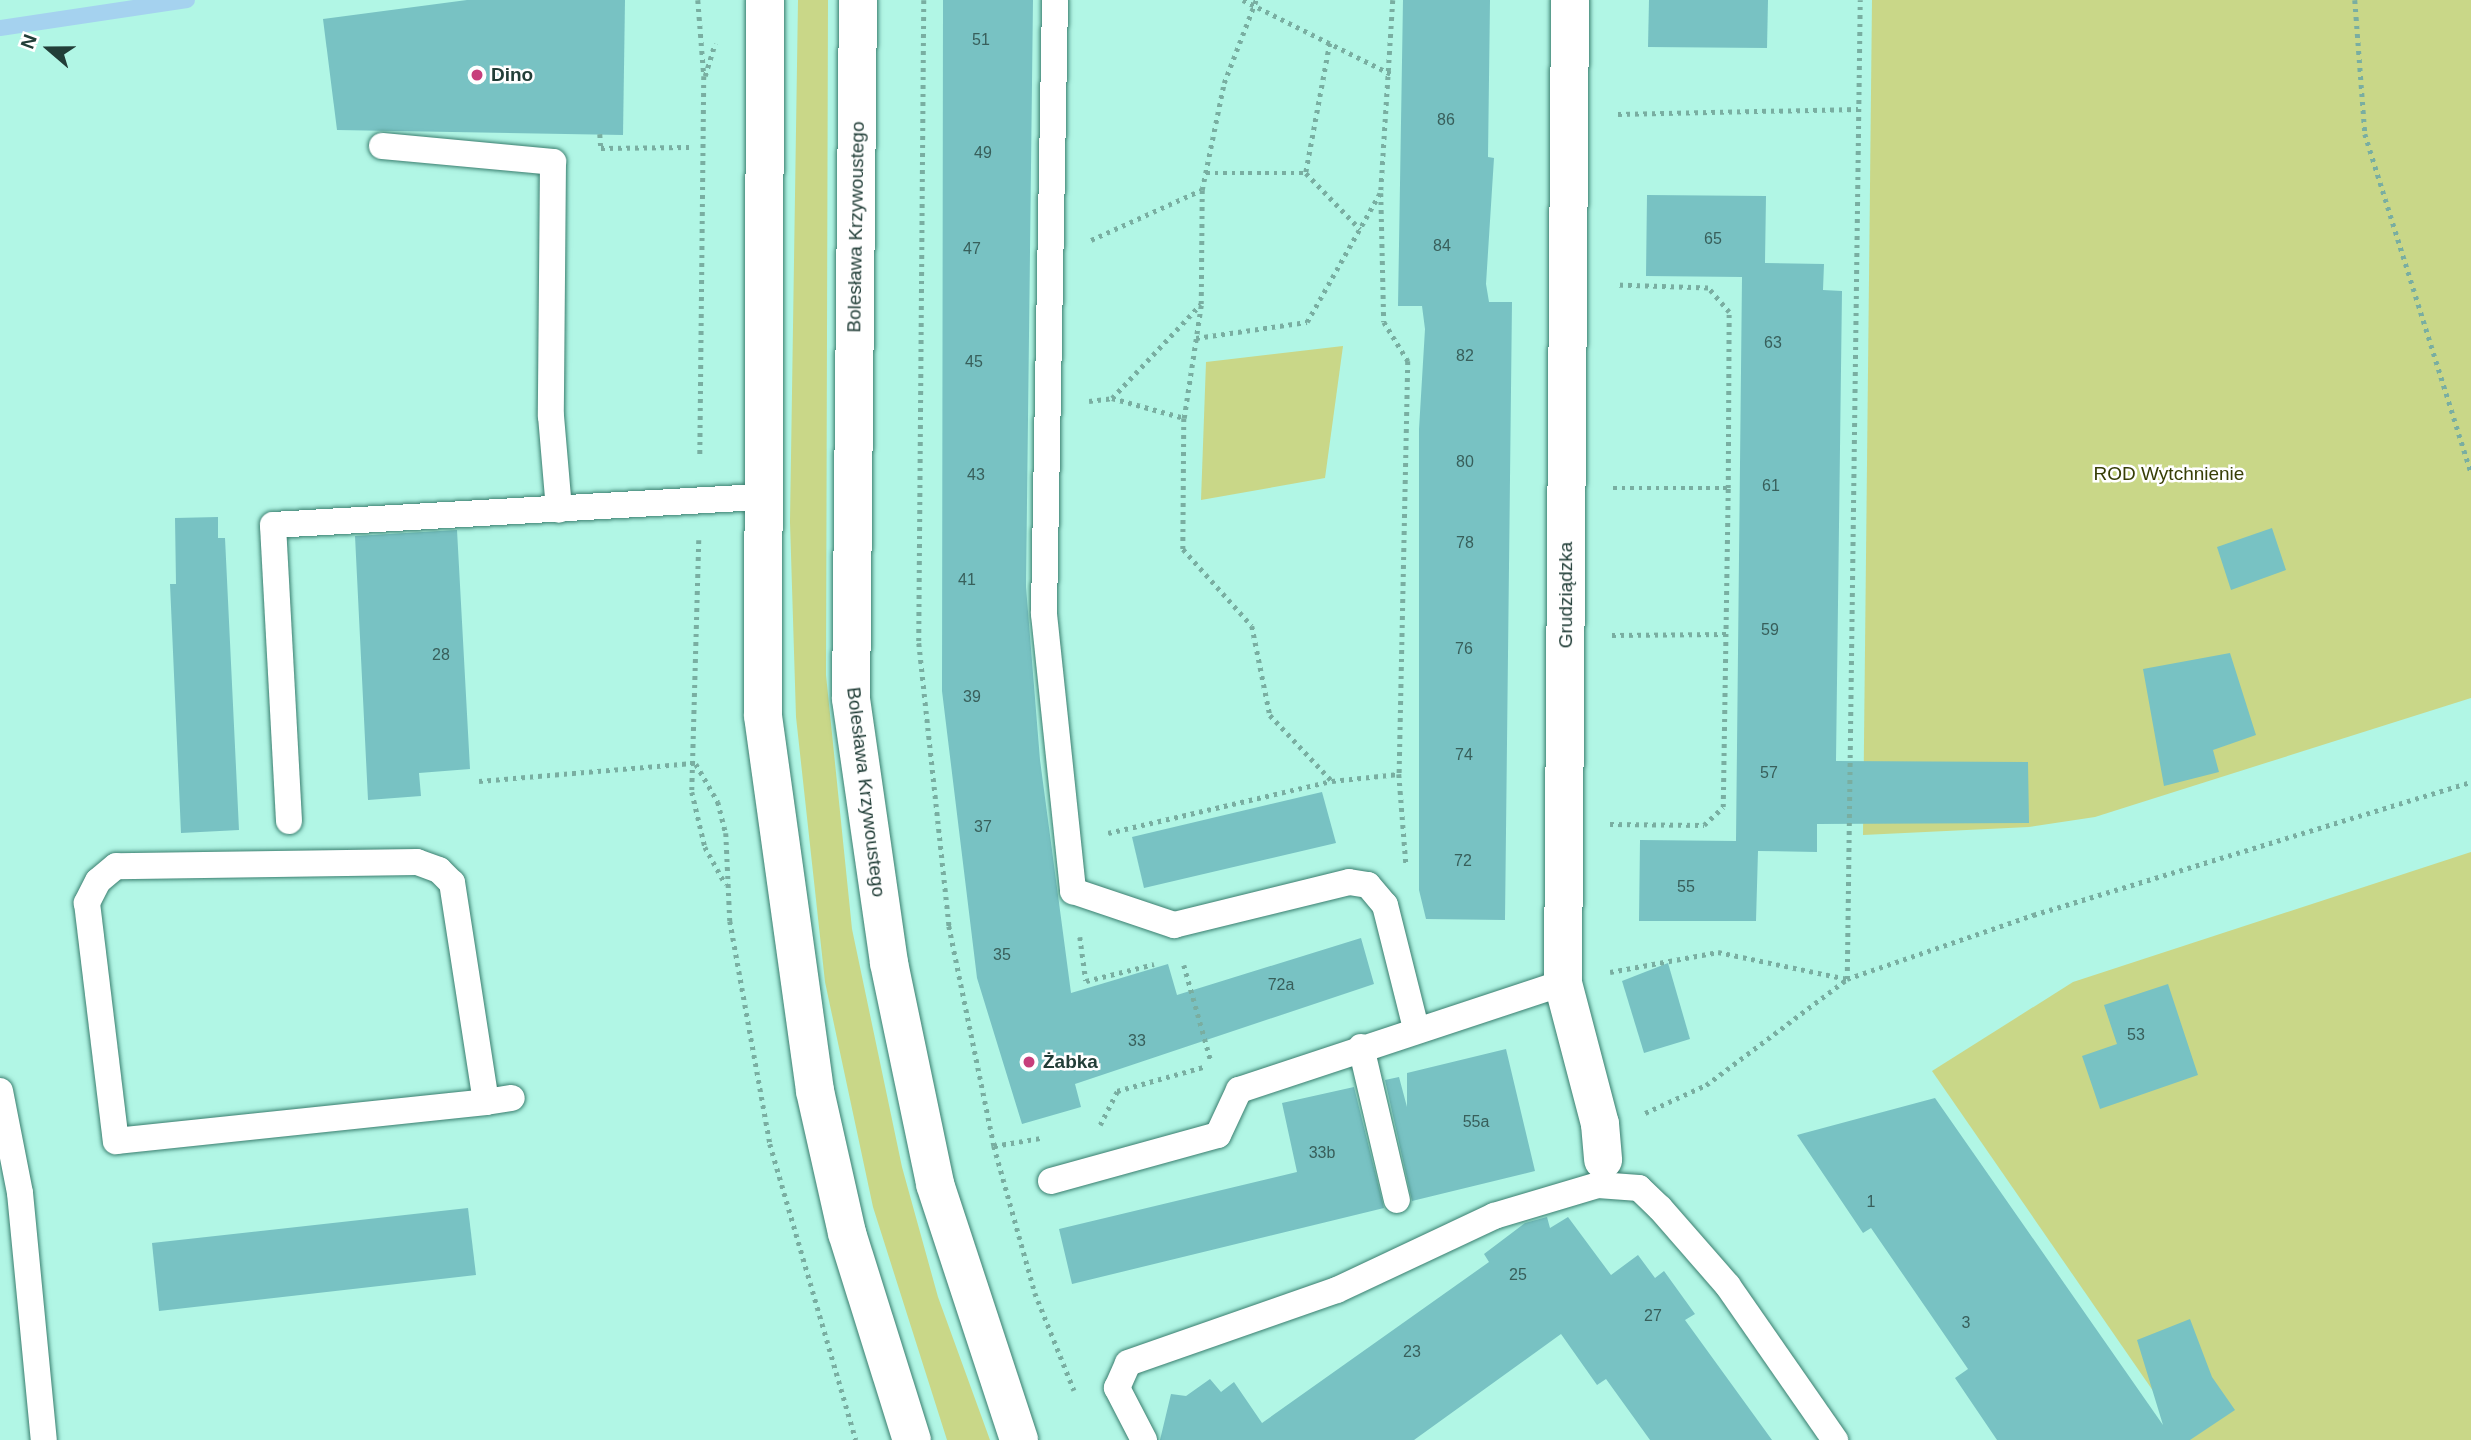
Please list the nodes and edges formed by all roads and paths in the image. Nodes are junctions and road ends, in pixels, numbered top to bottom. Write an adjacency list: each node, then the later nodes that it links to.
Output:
1 (698, 0): 32 (path)
2 (765, 0): 36 (main road)
3 (859, 0): 68 (main road, Bolesława Krzywoustego)
4 (924, 0): 64 (path)
5 (1055, 0): 25 (lane)
6 (1243, 0): 12 (path)
7 (1256, 0): 12 (path)
8 (1394, 0): 14 (path)
9 (1570, 0): 16 (main road, Grudziądzka)
10 (1860, 0): 15 (path)
11 (2355, 0): 33 (path)
12 (1253, 8): 13 (path); 20 (path)
13 (1330, 43): 14 (path); 21 (path)
14 (1391, 74): 23 (path)
15 (1858, 109): 16 (path); 54 (path)
16 (1569, 115): 55 (main road, Grudziądzka)
17 (600, 134): 19 (path)
18 (382, 146): 37 (lane)
19 (689, 147)
20 (1206, 173): 21 (path); 22 (path)
21 (1306, 173): 24 (path)
22 (1202, 190): 25 (path); 27 (path)
23 (1381, 192): 24 (path); 42 (path)
24 (1360, 229): 28 (path)
25 (1050, 258): 30 (lane)
26 (1614, 285): 35 (path)
27 (1201, 304): 28 (path); 29 (path)
28 (1196, 338): 31 (path)
29 (1112, 398): 30 (path); 31 (path)
30 (1048, 407): 48 (lane)
31 (1184, 418): 44 (path)
32 (700, 465)
33 (2471, 471)
34 (1613, 488): 35 (path)
35 (1728, 488): 39 (path)
36 (761, 497): 37 (lane); 67 (main road)
37 (559, 510): 46 (lane)
38 (699, 538): 41 (path)
39 (1726, 634): 40 (path); 47 (path)
40 (1611, 635)
41 (695, 764): 43 (path); 50 (path); 50 (path)
42 (1399, 774): 44 (path); 49 (path)
43 (480, 781)
44 (1332, 781): 48 (path)
45 (2471, 782): 54 (path)
46 (289, 821)
47 (1609, 824)
48 (1067, 842): 51 (lane)
49 (1407, 879)
50 (726, 885): 66 (path)
51 (1073, 891): 53 (path); 56 (lane)
52 (1182, 957): 58 (path)
53 (1158, 963)
54 (1847, 979): 55 (path); 61 (path)
55 (1563, 983): 56 (lane); 61 (main road, Grudziądzka)
56 (1416, 1028): 57 (lane)
57 (1361, 1047): 62 (lane); 63 (lane)
58 (1212, 1065)
59 (0, 1091): 65 (lane)
60 (499, 1100): 60 (lane)
61 (1601, 1156): 69 (lane); 70 (lane)
62 (1051, 1181)
63 (1398, 1199)
64 (1079, 1403)
65 (44, 1440)
66 (856, 1440)
67 (912, 1440)
68 (1019, 1440)
69 (1144, 1440)
70 (1835, 1440)

